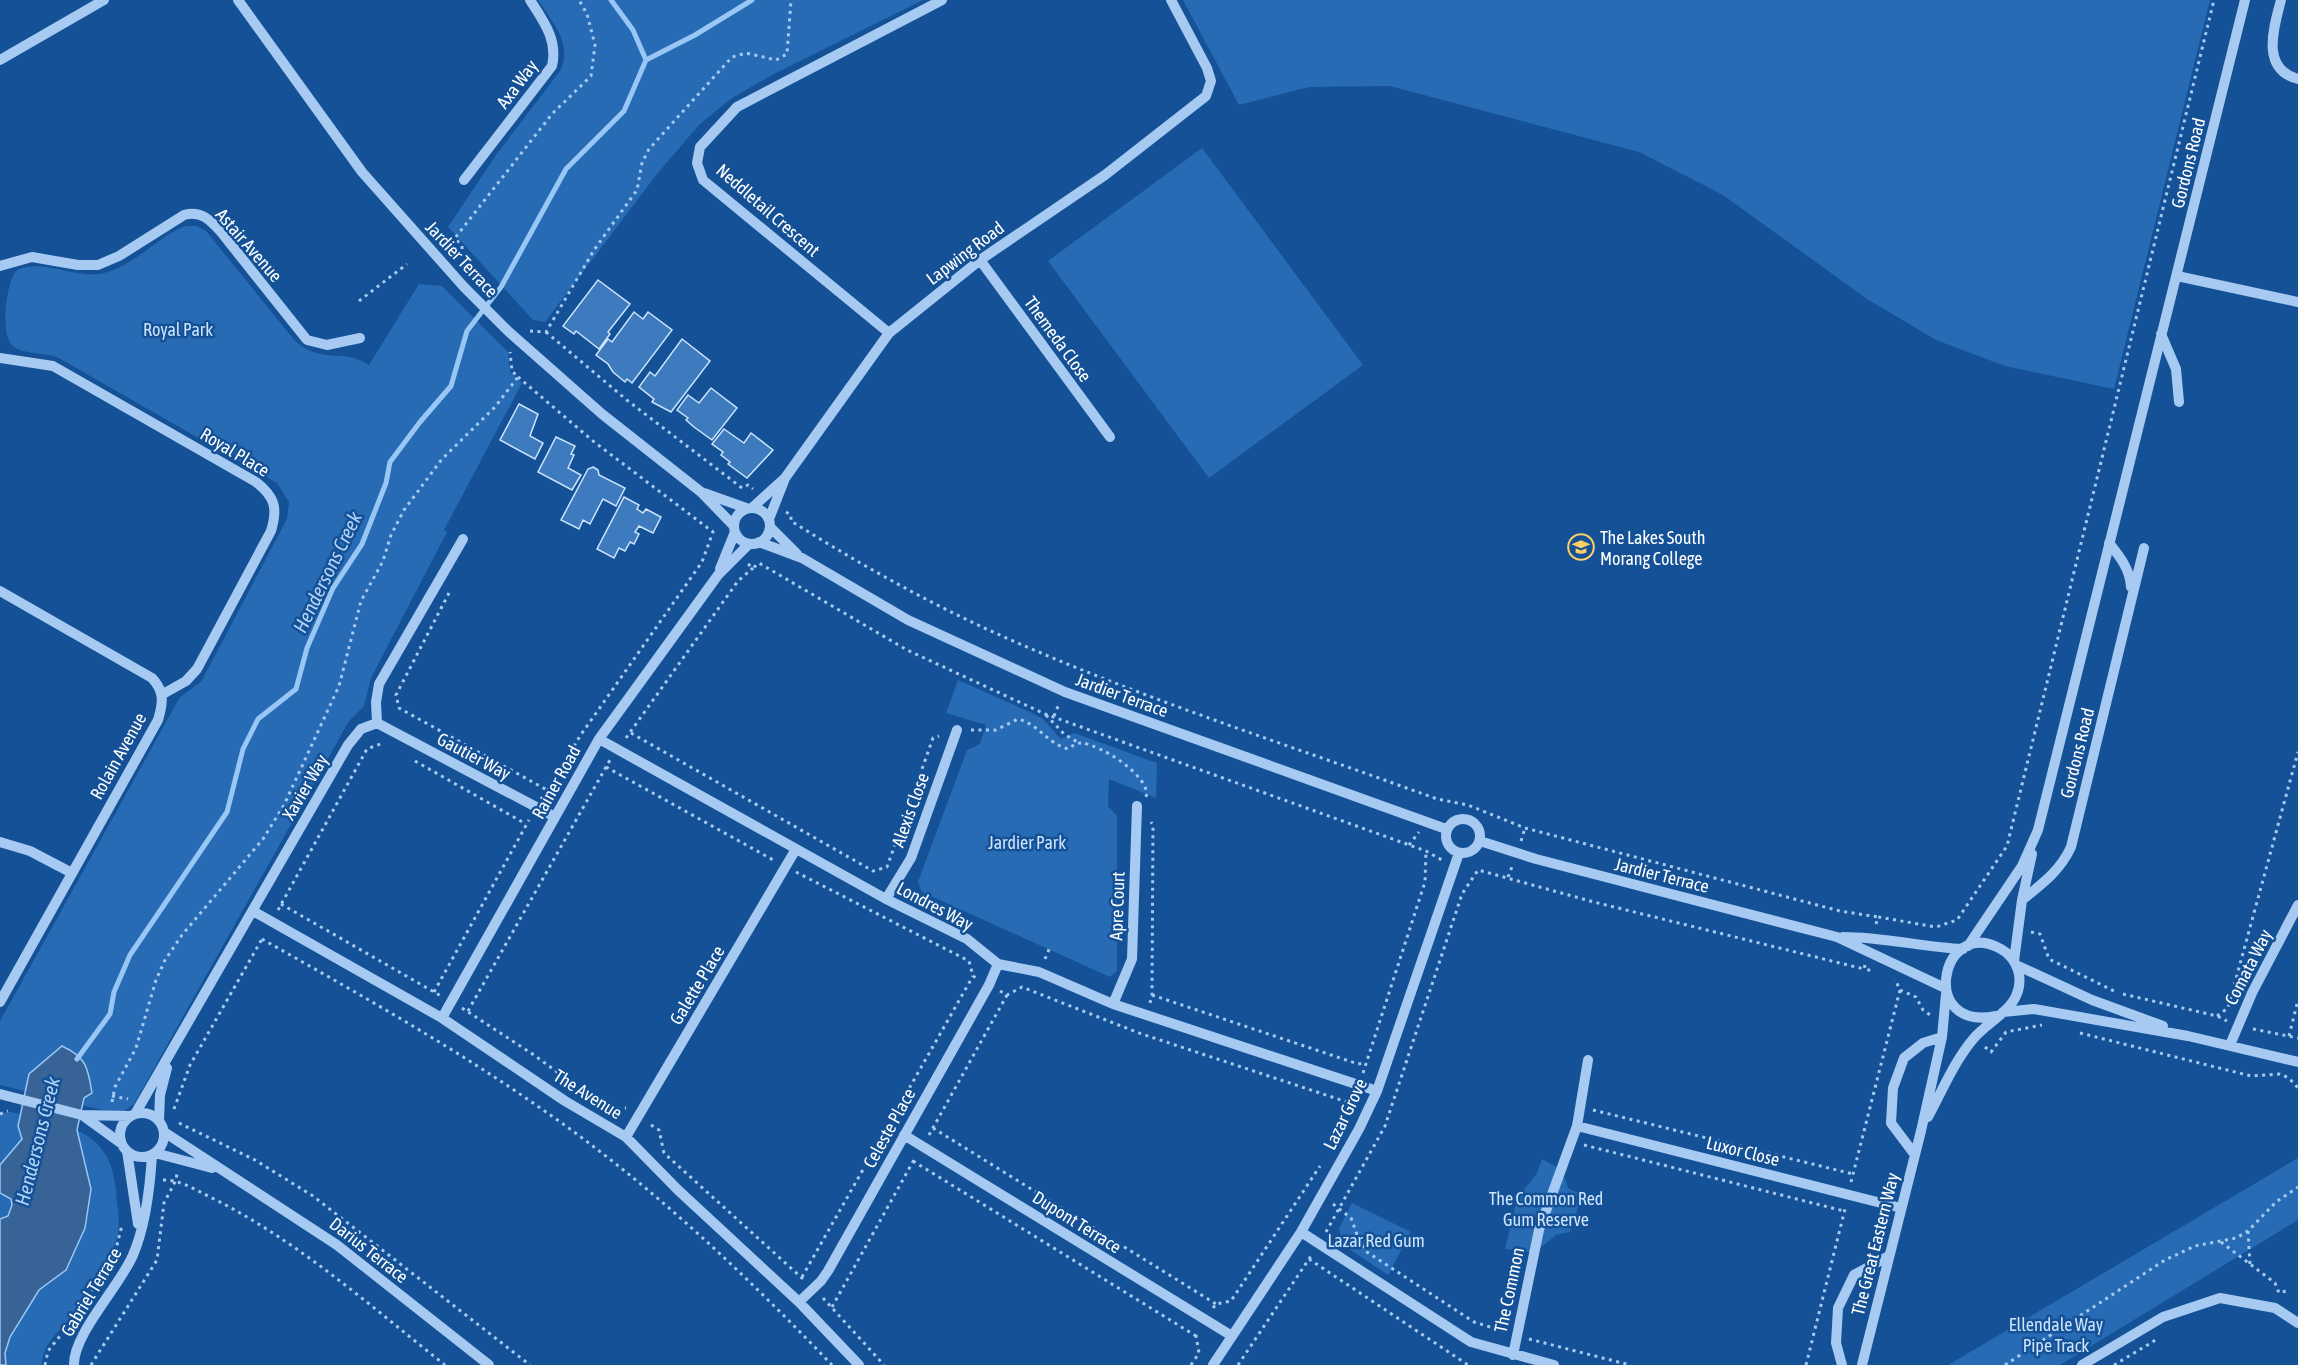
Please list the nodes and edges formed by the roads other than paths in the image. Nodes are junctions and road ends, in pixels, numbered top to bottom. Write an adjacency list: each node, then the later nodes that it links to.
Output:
1 (104, 0): 8 (street)
2 (530, 0): 10 (street, Axa Way)
3 (942, 0): 15 (street, Neddletail Crescent)
4 (1171, 0): 11 (street, Lapwing Road)
5 (2245, 0): 13 (street, Gordons Road)
6 (2281, 0): 9 (street)
7 (241, 2): 22 (street, Jardier Terrace)
8 (0, 60)
9 (2296, 78)
10 (464, 180)
11 (980, 260): 15 (street, Lapwing Road); 20 (street, Themeda Close)
12 (0, 266): 17 (street, Astair Avenue)
13 (2177, 276): 14 (street); 16 (street, Gordons Road)
14 (2298, 302)
15 (889, 333): 21 (street, Lapwing Road)
16 (2160, 334): 19 (street); 28 (street, Gordons Road)
17 (360, 338)
18 (0, 358): 34 (street, Royal Place)
19 (2179, 402)
20 (1110, 437)
21 (786, 478): 23 (street, Lapwing Road); 24 (street, Lapwing Road)
22 (701, 492): 23 (street, Jardier Terrace); 25 (street, Jardier Terrace)
23 (749, 508): 24 (street); 25 (street)
24 (769, 523): 27 (street); 31 (street, Jardier Terrace)
25 (734, 529): 27 (street); 30 (street, Rainer Road)
26 (464, 538): 35 (street)
27 (754, 543): 30 (street, Rainer Road); 31 (street, Jardier Terrace)
28 (2109, 543): 33 (street, Gordons Road); 41 (street, Gordons Road)
29 (2144, 548): 33 (street, Gordons Road)
30 (732, 552): 37 (street, Rainer Road)
31 (802, 558): 40 (street, Jardier Terrace)
32 (0, 591): 34 (street)
33 (2132, 596): 48 (street, Gordons Road)
34 (162, 694): 46 (street, Rolain Avenue)
35 (377, 723): 39 (street, Gautier Way); 50 (street, Xavier Way)
36 (957, 730): 47 (street, Alexis Close)
37 (599, 739): 39 (street, Rainer Road); 44 (street, Londres Way)
38 (1137, 806): 57 (street, Apre Court)
39 (555, 817): 59 (street, Rainer Road)
40 (1446, 830): 42 (street); 45 (street)
41 (2038, 830): 48 (street, Gordons Road); 52 (street, Gordons Road)
42 (1480, 841): 45 (street); 51 (street, Jardier Terrace)
43 (0, 842): 46 (street)
44 (796, 849): 47 (street, Londres Way); 75 (street, Galette Place)
45 (1459, 853): 66 (street, Lazar Grove)
46 (72, 873): 56 (street, Rolain Avenue)
47 (886, 899): 54 (street, Londres Way)
48 (2022, 900): 53 (street, Gordons Road)
49 (2298, 905): 62 (street, Comata Way)
50 (253, 911): 59 (street, The Avenue); 63 (street, Xavier Way)
51 (1837, 937): 52 (street, Jardier Terrace); 55 (street, Jardier Terrace)
52 (1965, 947): 53 (street); 55 (street)
53 (2015, 963): 58 (street); 60 (street)
54 (998, 964): 57 (street, Londres Way); 74 (street, Celeste Place)
55 (1946, 991): 58 (street); 61 (street, The Great Eastern Way)
56 (0, 1002)
57 (1113, 1004): 66 (street, Londres Way)
58 (1999, 1014): 60 (street); 72 (street, The Great Eastern Way)
59 (442, 1018): 75 (street, The Avenue)
60 (2188, 1036): 62 (street)
61 (1942, 1037): 72 (street, The Great Eastern Way); 78 (street)
62 (2230, 1045): 65 (street)
63 (169, 1059): 69 (street, Xavier Way); 70 (street, Xavier Way)
64 (1588, 1060): 71 (street, The Common)
65 (2298, 1062)
66 (1377, 1090): 81 (street, Lazar Grove)
67 (0, 1094): 68 (street)
68 (82, 1115): 69 (street); 76 (street)
69 (133, 1115): 70 (street); 76 (street)
70 (159, 1121): 73 (street)
71 (1577, 1126): 80 (street, Luxor Close); 87 (street, The Common)
72 (1921, 1131): 78 (street, The Great Eastern Way)
73 (164, 1132): 77 (street); 79 (street, Darius Terrace)
74 (904, 1135): 84 (street, Celeste Place); 86 (street, Dupont Terrace)
75 (626, 1137): 84 (street, The Avenue)
76 (124, 1148): 77 (street); 82 (street, Gabriel Terrace)
77 (154, 1154): 79 (street, Darius Terrace); 82 (street, Gabriel Terrace)
78 (1915, 1155): 80 (street, The Great Eastern Way)
79 (224, 1171): 89 (street, Darius Terrace)
80 (1901, 1208): 83 (street, The Great Eastern Way)
81 (1302, 1232): 86 (street, Lazar Grove); 87 (street)
82 (139, 1236): 88 (street, Gabriel Terrace)
83 (1889, 1256): 93 (street); 94 (street, The Great Eastern Way)
84 (799, 1302): 90 (street, The Avenue)
85 (2298, 1323): 95 (street)
86 (1232, 1336): 91 (street, Lazar Grove)
87 (1513, 1355): 92 (street)
88 (74, 1365)
89 (489, 1365)
90 (859, 1365)
91 (1213, 1365)
92 (1554, 1365)
93 (1842, 1365)
94 (1862, 1365)
95 (2082, 1365)

